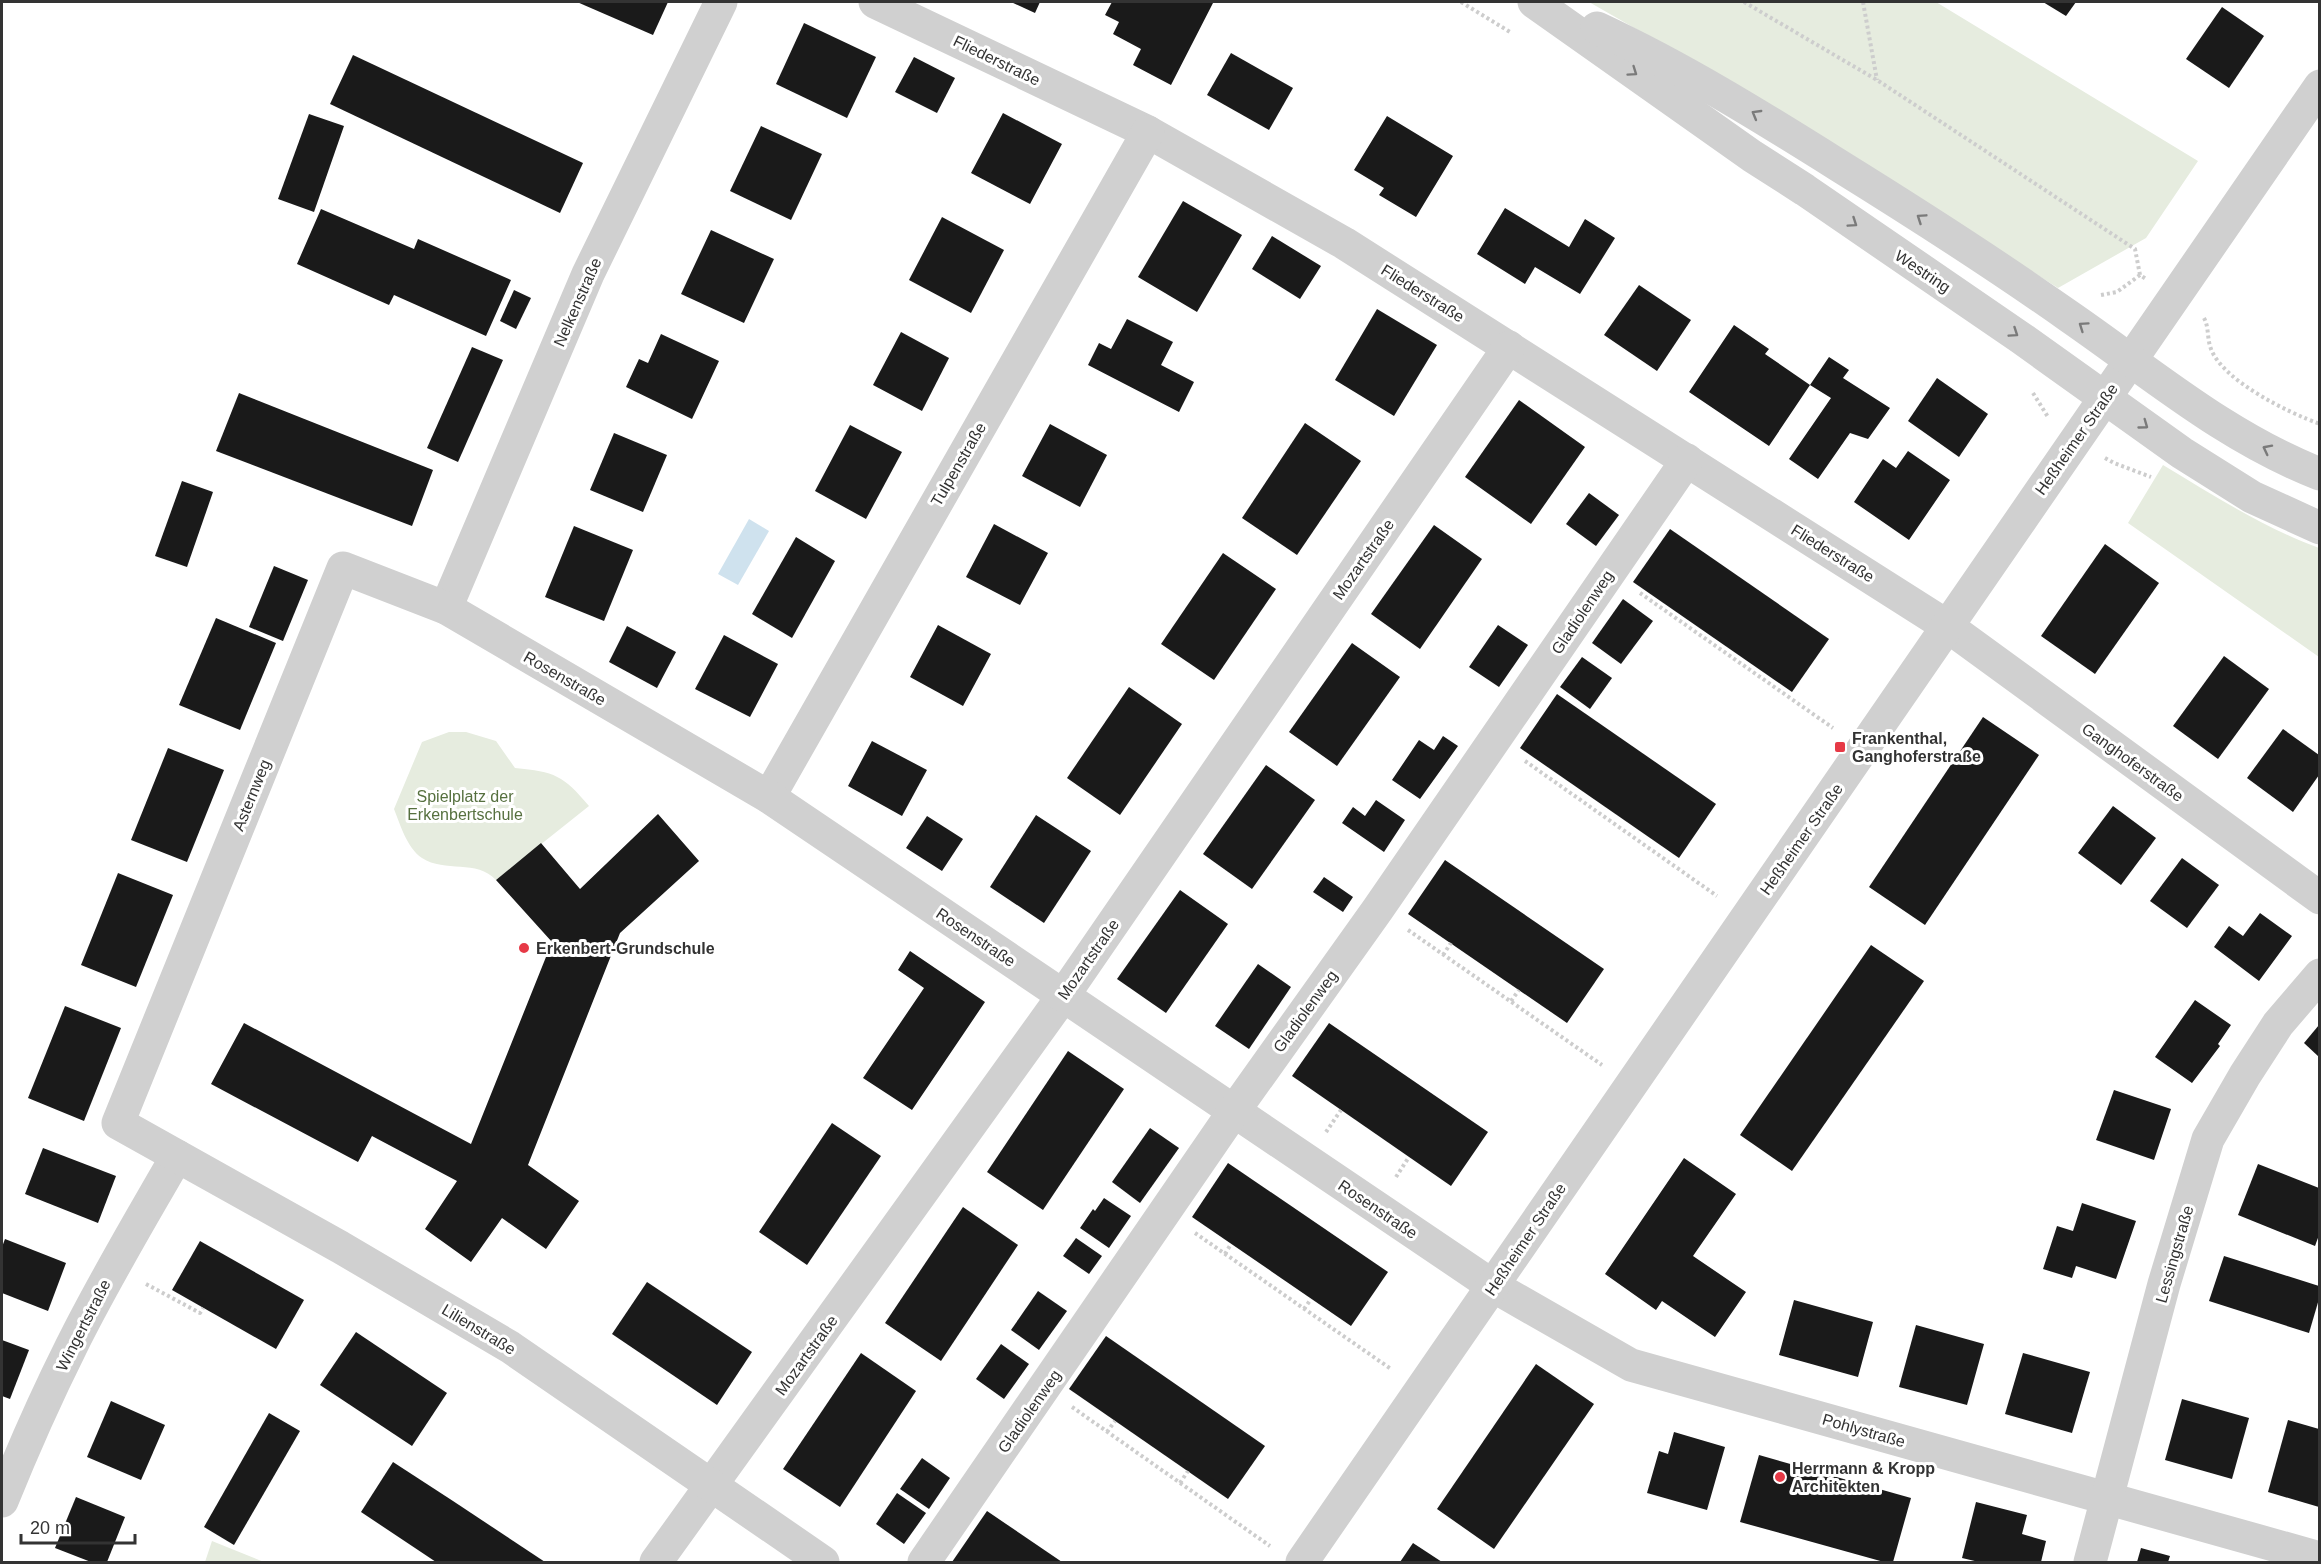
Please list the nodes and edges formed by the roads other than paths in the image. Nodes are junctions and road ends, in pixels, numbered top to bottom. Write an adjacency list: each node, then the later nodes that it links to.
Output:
1 (721, 2): 13 (street, Nelkenstraße)
2 (875, 2): 6 (street, Fliederstraße)
3 (1534, 2): 9 (street, Westring, one-way to 9)
4 (1540, 2): 8 (street, one-way to 4)
5 (2319, 86): 8 (street, Heßheimer Straße)
6 (1148, 132): 7 (street, Fliederstraße); 15 (street, Tulpenstraße)
7 (1509, 347): 10 (street, Fliederstraße); 18 (street, Mozartstraße)
8 (2130, 360): 9 (street, Heßheimer Straße); 11 (street, one-way to 8)
9 (2105, 397): 12 (street, Westring, one-way to 12); 14 (street, Heßheimer Straße)
10 (1687, 460): 14 (street, Fliederstraße); 19 (street, Gladiolenweg)
11 (2319, 474)
12 (2319, 528)
13 (446, 608): 15 (street, Rosenstraße); 20 (street, Asternweg)
14 (1947, 626): 16 (street, Ganghoferstraße); 22 (street, Heßheimer Straße)
15 (769, 796): 18 (street, Rosenstraße)
16 (2319, 898)
17 (2319, 975): 24 (street, Lessingstraße)
18 (1063, 996): 19 (street, Rosenstraße); 23 (street, Mozartstraße)
19 (1234, 1111): 22 (street, Rosenstraße); 30 (street, Gladiolenweg)
20 (118, 1123): 21 (street, Lilienstraße)
21 (177, 1156): 23 (street, Lilienstraße); 25 (street, Wingertstraße)
22 (1493, 1286): 24 (street, Pohlystraße); 26 (street, Heßheimer Straße)
23 (712, 1485): 28 (street, Mozartstraße); 29 (street, Lilienstraße)
24 (2108, 1498): 27 (street, Pohlystraße); 31 (street, Lessingstraße)
25 (2, 1501)
26 (1289, 1556)
27 (2319, 1558)
28 (656, 1563)
29 (823, 1563)
30 (924, 1563)
31 (2090, 1563)

